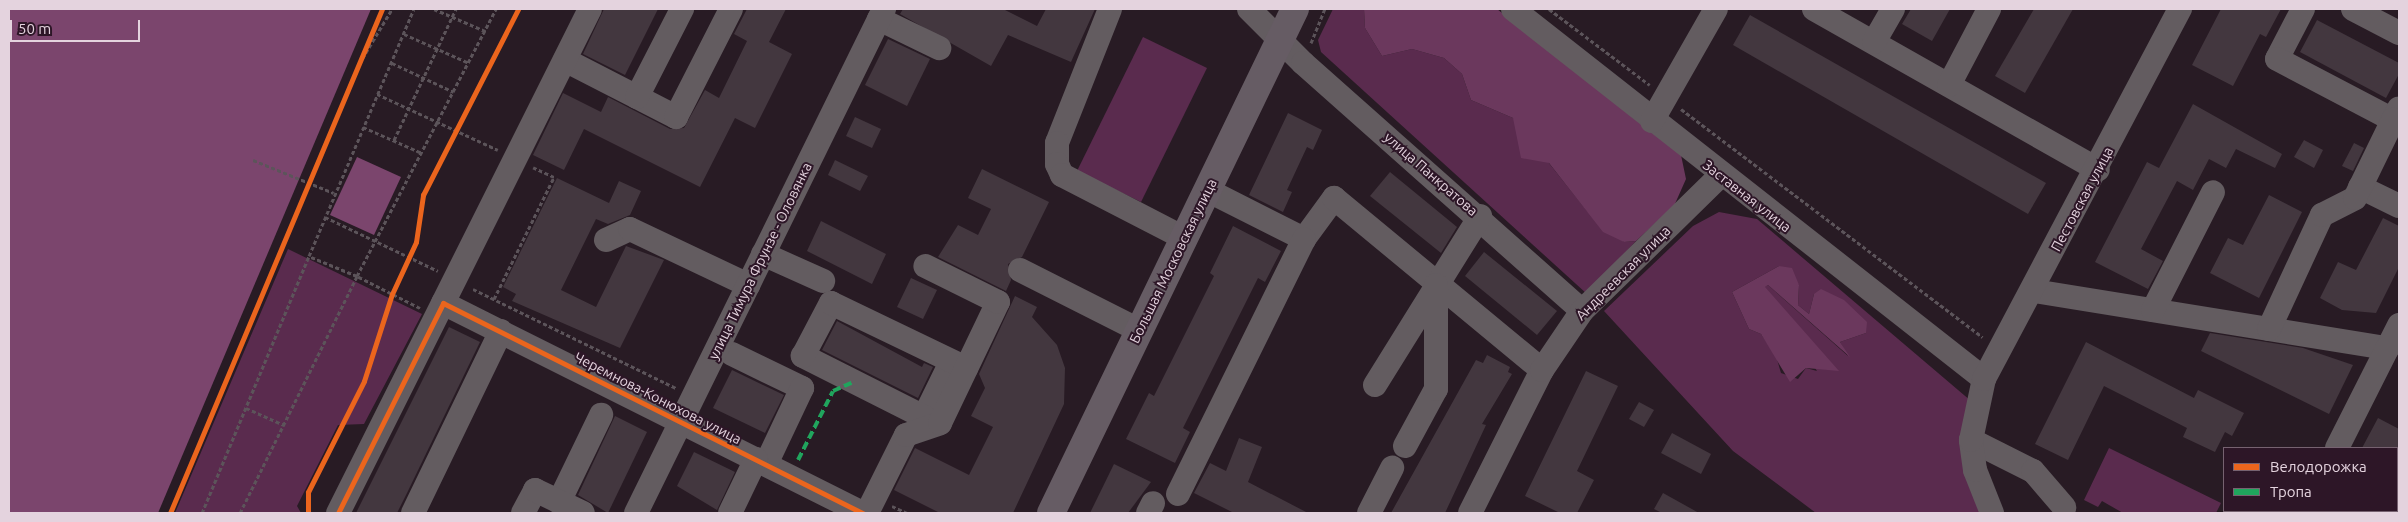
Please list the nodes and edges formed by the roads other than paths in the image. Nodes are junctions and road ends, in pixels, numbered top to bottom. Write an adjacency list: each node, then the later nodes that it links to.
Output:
1 (590, 9): 20 (street)
2 (682, 9): 22 (street)
3 (731, 9): 22 (street)
4 (1110, 9): 32 (street)
5 (1249, 9): 17 (street, улица Панкратова)
6 (1295, 9): 17 (main road, Большая Московская улица)
7 (1513, 9): 24 (street, Заставная улица)
8 (1716, 9): 24 (street)
9 (1814, 9): 18 (street)
10 (1893, 9): 18 (street)
11 (1989, 9): 21 (street)
12 (2180, 9): 25 (street, Пестовская улица)
13 (2303, 9): 23 (street)
14 (2353, 9): 16 (street)
15 (882, 14): 19 (street); 35 (street, улица Тимура Фрунзе - Оловянка)
16 (2399, 34)
17 (1280, 38): 28 (main road, Большая Московская улица); 31 (street, улица Панкратова)
18 (1874, 42): 21 (street)
19 (938, 48)
20 (565, 60): 22 (street); 42 (street)
21 (1949, 85): 25 (street)
22 (637, 97)
23 (2396, 114): 27 (street)
24 (1652, 121): 26 (street, Заставная улица)
25 (2098, 170): 41 (street, Пестовская улица)
26 (1720, 176): 44 (street, Андреевская улица); 53 (street, Заставная улица)
27 (2360, 187): 30 (street); 46 (street)
28 (1207, 190): 32 (main road, Большая Московская улица); 33 (street)
29 (2213, 192): 43 (street)
30 (2399, 206)
31 (1480, 216): 40 (street); 44 (street, улица Панкратова)
32 (1184, 238): 47 (main road, Большая Московская улица)
33 (1304, 239): 40 (street); 62 (street)
34 (606, 240): 39 (street)
35 (764, 254): 38 (street); 39 (street, улица Тимура Фрунзе - Оловянка)
36 (925, 266): 51 (street)
37 (1020, 270): 47 (street)
38 (823, 281)
39 (748, 285): 56 (street, улица Тимура Фрунзе - Оловянка)
40 (1436, 285): 52 (street); 54 (street); 58 (street)
41 (2034, 291): 43 (street); 53 (street, Пестовская улица)
42 (440, 310): 48 (street, Черемнова-Конюхова улица); 65 (street)
43 (2153, 310): 46 (street)
44 (1582, 311): 52 (street, Андреевская улица)
45 (2399, 324): 49 (street)
46 (2268, 329): 49 (street)
47 (1139, 330): 73 (main road, Большая Московская улица)
48 (501, 331): 56 (street, Черемнова-Конюхова улица); 66 (street)
49 (2387, 348): 59 (street)
50 (732, 354): 60 (street)
51 (959, 365): 51 (street); 72 (street)
52 (1542, 370): 75 (street, Андреевская улица)
53 (1983, 383): 57 (street)
54 (1375, 385)
55 (601, 415): 63 (street)
56 (681, 422): 60 (street, Черемнова-Конюхова улица); 69 (street, улица Тимура Фрунзе - Оловянка)
57 (1971, 440): 64 (street); 76 (street)
58 (1406, 446)
59 (2338, 447)
60 (761, 462): 70 (street); 71 (street, Черемнова-Конюхова улица)
61 (1392, 468): 74 (street)
62 (1178, 494)
63 (559, 502): 67 (street); 68 (street)
64 (2064, 507)
65 (338, 513)
66 (413, 513)
67 (523, 513)
68 (583, 513)
69 (636, 513)
70 (730, 513)
71 (863, 513)
72 (867, 513)
73 (1051, 513)
74 (1369, 513)
75 (1470, 513)
76 (1992, 513)

